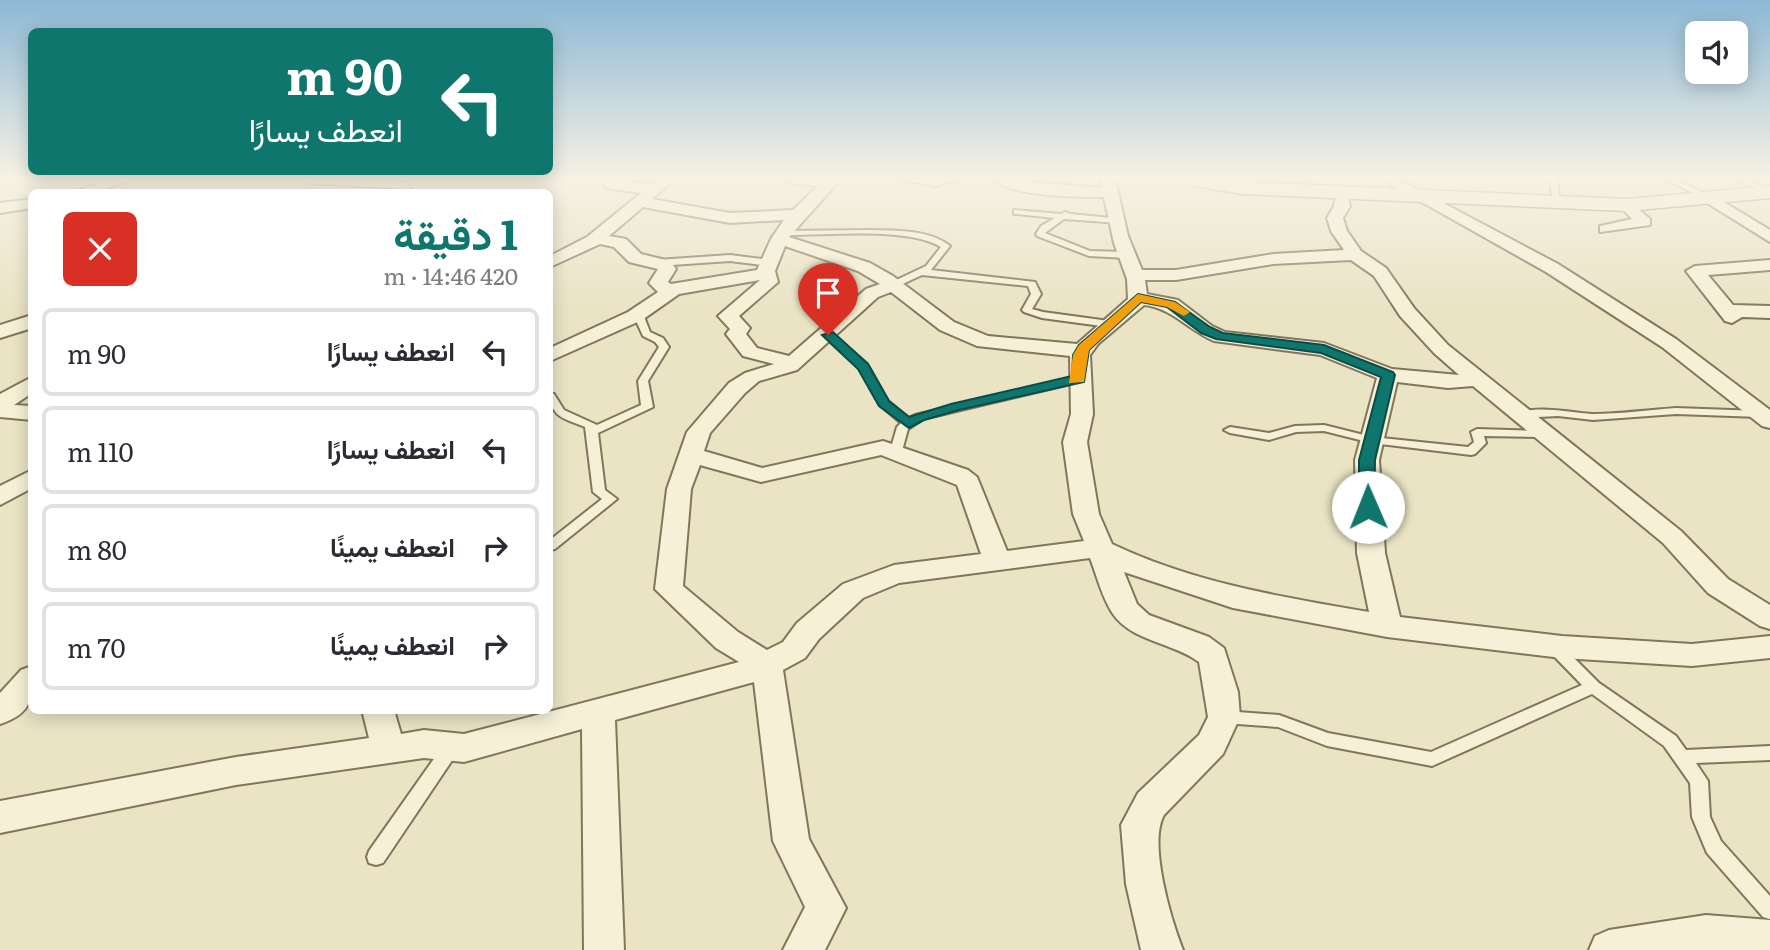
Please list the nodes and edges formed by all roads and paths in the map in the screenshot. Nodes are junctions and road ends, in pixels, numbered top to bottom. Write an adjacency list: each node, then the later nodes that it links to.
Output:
1 (613, 223): 12 (street)
2 (790, 223): 10 (street)
3 (1051, 223): 19 (lane)
4 (1119, 223): 19 (street)
5 (1337, 223): 13 (street)
6 (1470, 223): 40 (street)
7 (1637, 223): 9 (street)
8 (1749, 223): 11 (street)
9 (1606, 229)
10 (781, 236): 17 (street); 18 (lane); 20 (street)
11 (1770, 237)
12 (597, 238): 14 (street); 15 (street)
13 (1355, 255): 19 (street); 33 (street)
14 (554, 257)
15 (657, 263): 17 (lane); 21 (street)
16 (1770, 265): 22 (street)
17 (769, 267): 21 (street); 30 (street)
18 (921, 272): 20 (lane); 25 (lane)
19 (1133, 276): 25 (street); 31 (street)
20 (893, 285): 27 (street); 28 (street)
21 (669, 291): 23 (street)
22 (1770, 312)
23 (638, 314): 29 (street); 43 (lane)
24 (28, 322): 26 (street)
25 (1109, 324): 28 (street)
26 (0, 332)
27 (828, 335): 30 (street); 41 (lane)
28 (1082, 351): 32 (street)
29 (553, 354)
30 (794, 363): 47 (street)
31 (1388, 375): 33 (street); 45 (street)
32 (1079, 379): 41 (lane); 51 (street)
33 (1479, 379): 39 (street)
34 (28, 386): 36 (street)
35 (553, 401): 43 (lane)
36 (0, 404)
37 (0, 410): 38 (street)
38 (28, 413)
39 (1521, 415): 40 (lane); 44 (street)
40 (1765, 417)
41 (909, 424): 46 (lane)
42 (1230, 430): 45 (lane)
43 (592, 431): 50 (lane)
44 (1542, 433): 45 (lane); 53 (street)
45 (1372, 440): 54 (street)
46 (896, 451): 47 (street); 52 (street)
47 (689, 454): 57 (street)
48 (28, 480): 49 (street)
49 (0, 498)
50 (553, 544)
51 (1097, 548): 52 (street); 54 (street); 63 (street)
52 (997, 560): 57 (street)
53 (1770, 620)
54 (1387, 626): 55 (street)
55 (1553, 646): 56 (street); 59 (lane)
56 (1770, 648)
57 (767, 665): 61 (street); 73 (street)
58 (28, 683): 60 (street)
59 (1594, 687): 63 (lane); 67 (lane)
60 (0, 711)
61 (598, 712): 64 (street); 72 (street)
62 (379, 714): 65 (street)
63 (1224, 718): 74 (street)
64 (452, 747): 65 (street); 69 (lane)
65 (389, 749): 68 (street)
66 (1770, 753): 67 (lane)
67 (1681, 757): 70 (lane)
68 (0, 817)
69 (376, 858)
70 (1770, 910)
71 (1770, 939): 75 (street)
72 (604, 950)
73 (803, 950)
74 (1163, 950)
75 (1609, 950)

